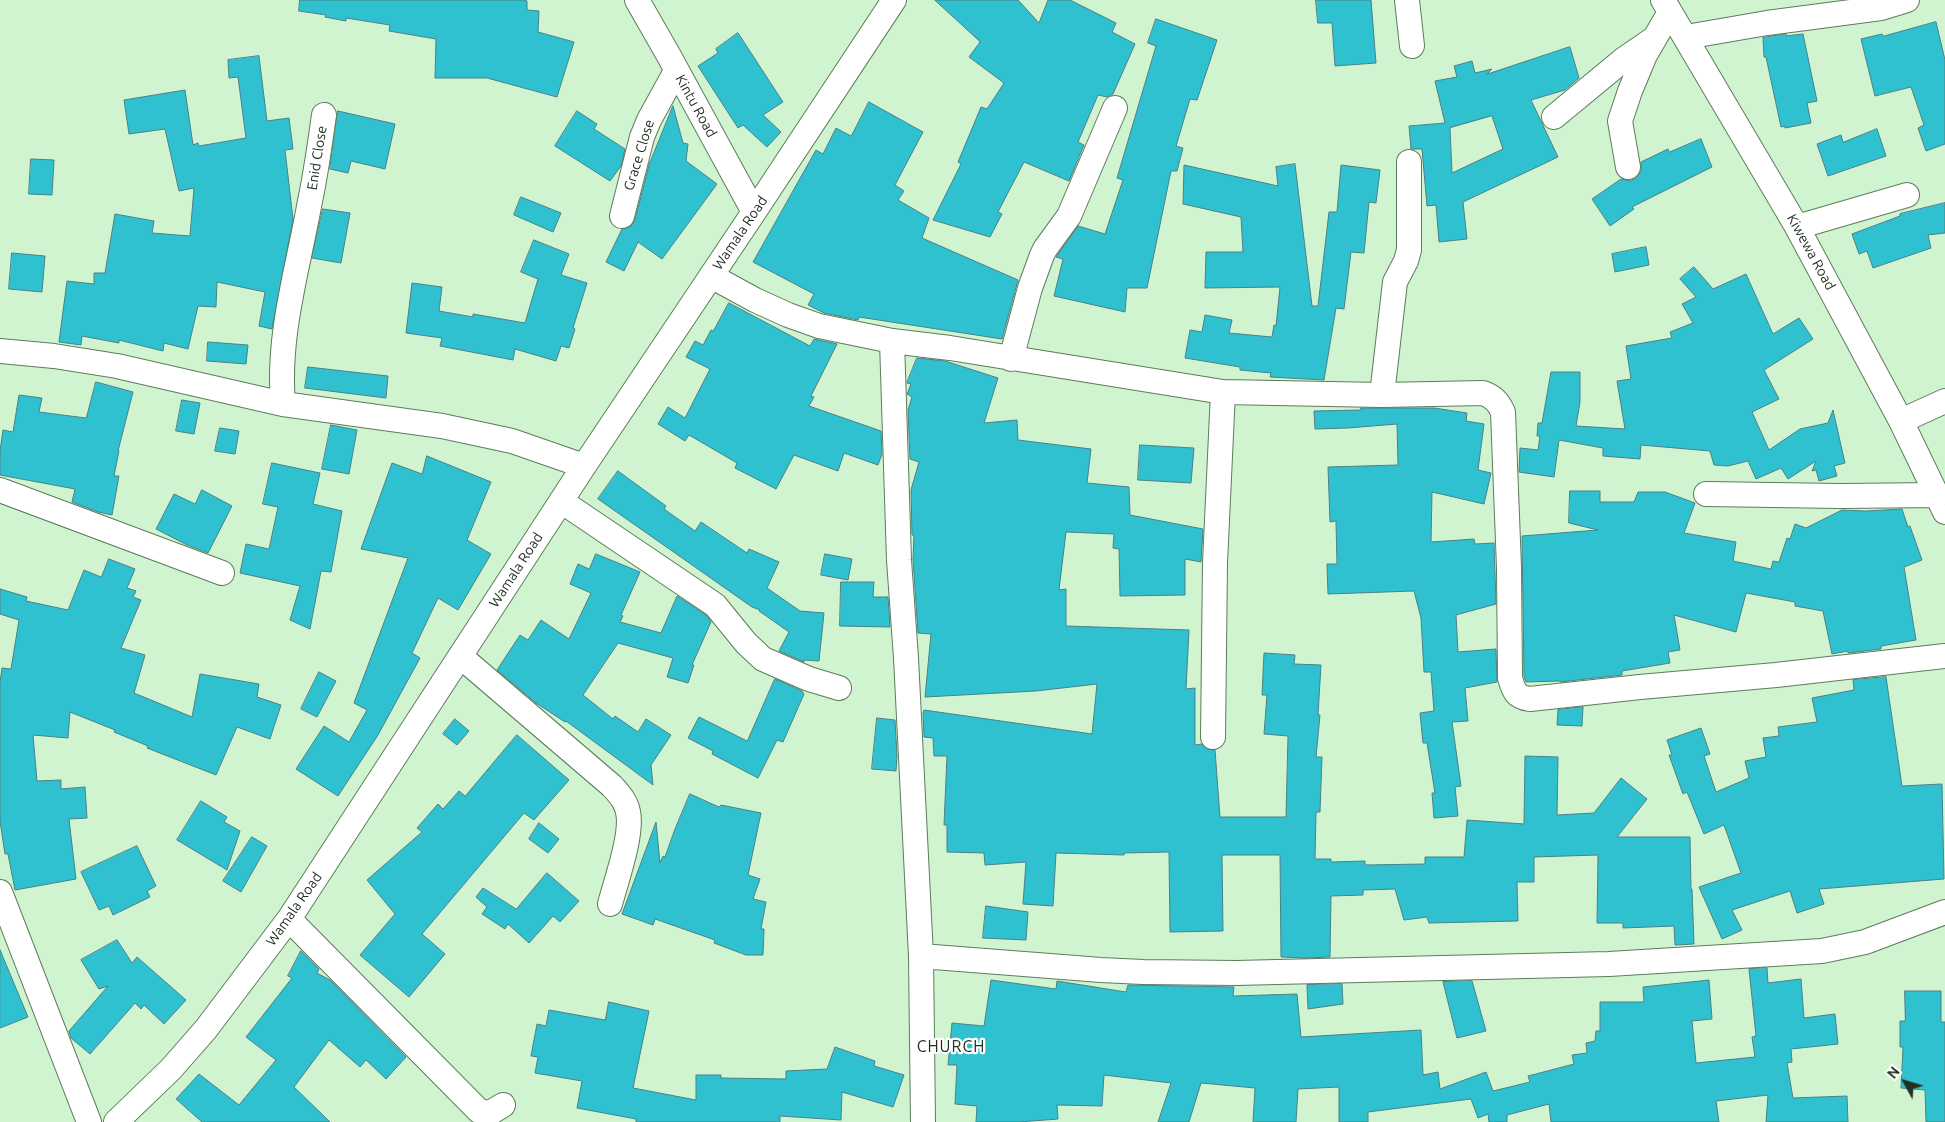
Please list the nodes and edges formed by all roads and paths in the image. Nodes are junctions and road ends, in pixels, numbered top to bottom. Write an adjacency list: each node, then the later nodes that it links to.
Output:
1 (637, 0): 9 (street, Kintu Road)
2 (894, 0): 16 (street, Wamala Road)
3 (1407, 0): 8 (street)
4 (1907, 0): 6 (street)
5 (1666, 6): 6 (street, Kiwewa Road); 7 (street)
6 (1686, 37): 18 (street, Kiwewa Road)
7 (1656, 38): 12 (street); 14 (street)
8 (1412, 46)
9 (676, 71): 16 (street, Kintu Road); 17 (street, Grace Close)
10 (1115, 108): 22 (street)
11 (324, 115): 26 (street, Enid Close)
12 (1554, 117)
13 (1409, 162): 24 (street)
14 (1628, 166)
15 (1907, 195): 18 (street)
16 (754, 212): 19 (street, Wamala Road)
17 (622, 216)
18 (1798, 227): 27 (street, Kiwewa Road)
19 (711, 276): 20 (street); 28 (street, Wamala Road)
20 (892, 341): 22 (street); 42 (street)
21 (0, 351): 26 (street)
22 (1011, 359): 23 (street)
23 (1223, 392): 24 (street); 37 (street)
24 (1382, 395): 35 (street)
25 (1945, 402): 27 (street)
26 (283, 404): 28 (street)
27 (1901, 421): 32 (street, Kiwewa Road)
28 (584, 466): 31 (street, Wamala Road)
29 (0, 490): 33 (street)
30 (1706, 494): 32 (street)
31 (561, 501): 34 (street, Wamala Road); 36 (street)
32 (1941, 503)
33 (222, 573)
34 (460, 656): 39 (street); 41 (street, Wamala Road)
35 (1945, 656)
36 (839, 688)
37 (1213, 737)
38 (0, 892): 44 (street)
39 (610, 904)
40 (1945, 912): 42 (street)
41 (289, 919): 43 (street); 45 (street, Wamala Road)
42 (921, 956): 46 (street)
43 (503, 1105)
44 (89, 1122)
45 (116, 1122)
46 (923, 1122)

